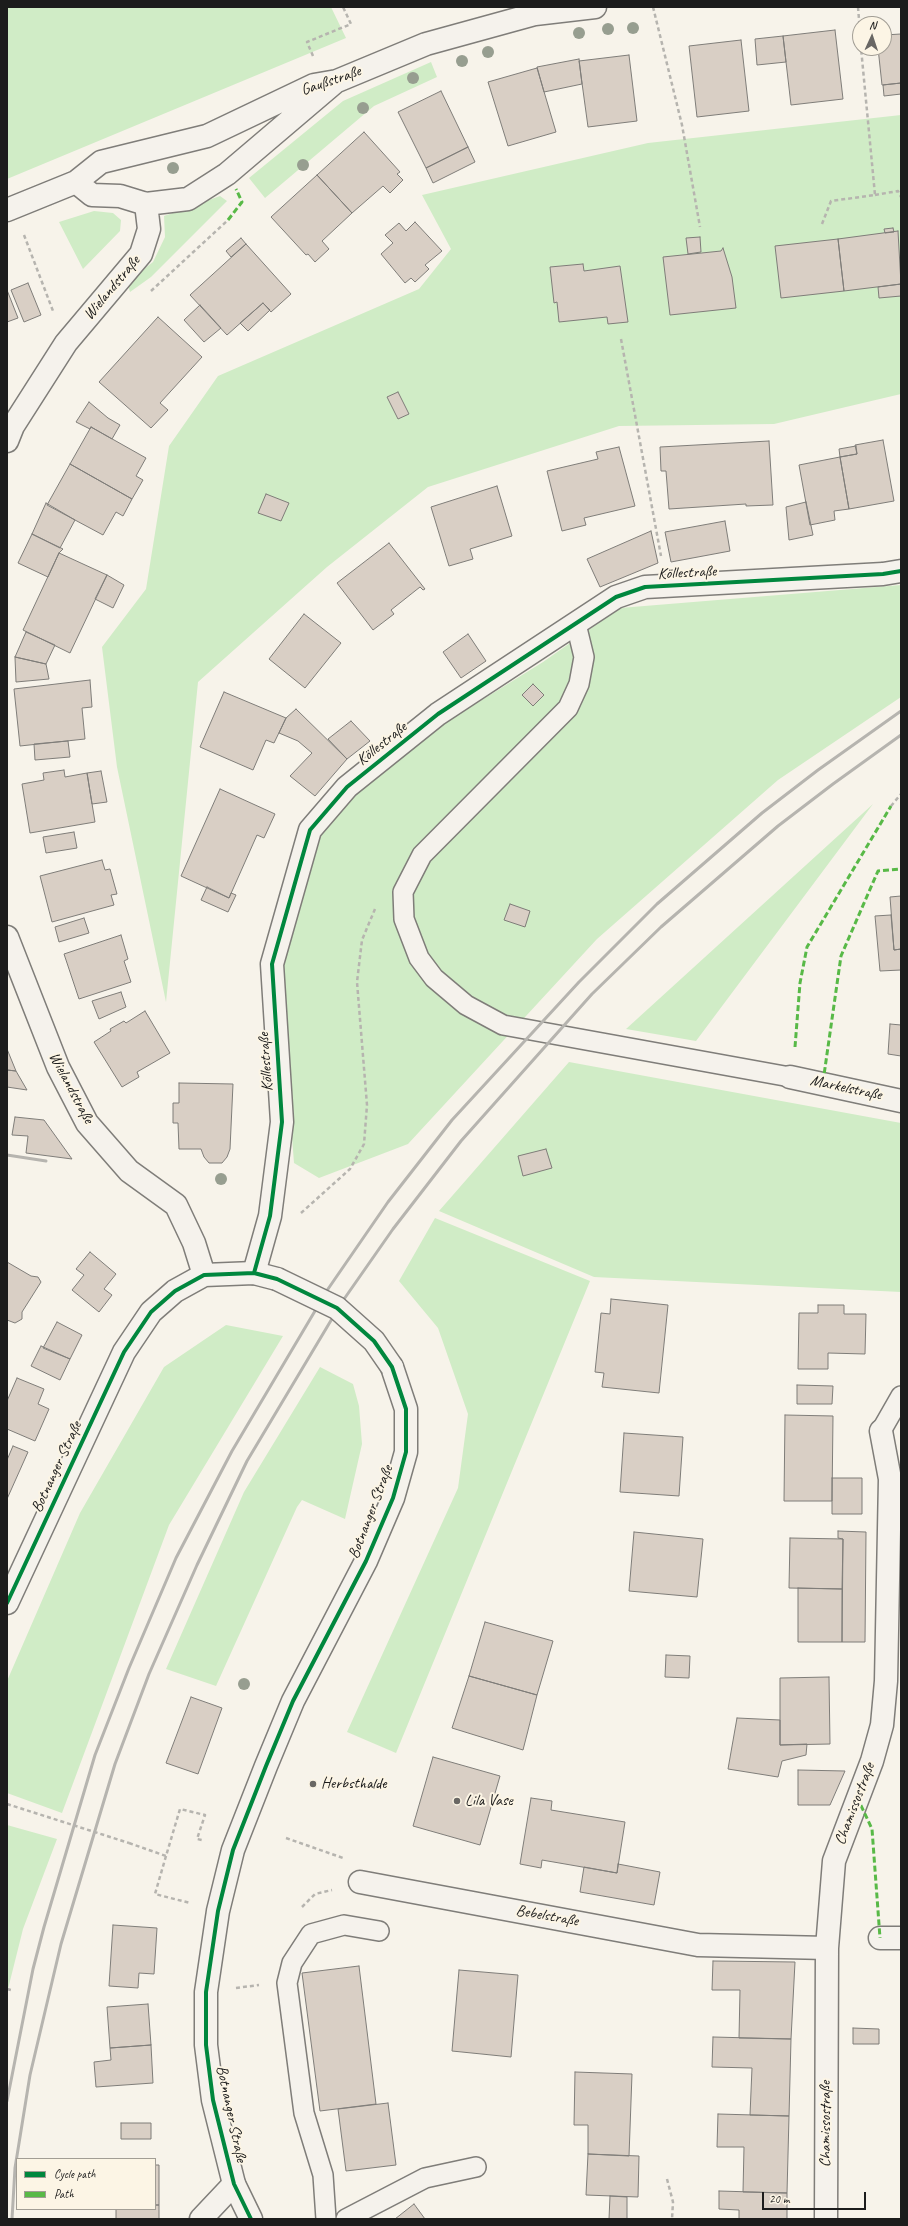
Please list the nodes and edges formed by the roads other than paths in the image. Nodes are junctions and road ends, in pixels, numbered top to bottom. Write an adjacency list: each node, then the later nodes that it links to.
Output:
1 (595, 7): 2 (street, Gaußstraße)
2 (338, 81): 3 (street, Gaußstraße); 4 (street)
3 (76, 182): 4 (street); 5 (street, Gaußstraße)
4 (146, 204): 6 (street, Wielandstraße)
5 (7, 210)
6 (7, 441)
7 (901, 571): 8 (street, Köllestraße)
8 (576, 624): 10 (lane); 12 (street, Köllestraße)
9 (7, 937): 13 (street, Wielandstraße)
10 (790, 1076): 11 (street, Markelstraße)
11 (901, 1101)
12 (254, 1273): 13 (street, Botnanger Straße); 21 (street, Botnanger Straße, bridge)
13 (204, 1275): 16 (street, Botnanger Straße)
14 (901, 1396): 15 (lane, Chamissostraße)
15 (881, 1432): 19 (street, Chamissostraße)
16 (7, 1603)
17 (360, 1882): 19 (street, Bebelstraße)
18 (379, 1931): 24 (lane)
19 (827, 1948): 26 (street, Chamissostraße)
20 (476, 2167): 25 (lane)
21 (234, 2184): 22 (street); 23 (street, Botnanger Straße)
22 (202, 2219)
23 (252, 2219)
24 (326, 2219)
25 (346, 2219)
26 (826, 2219)

